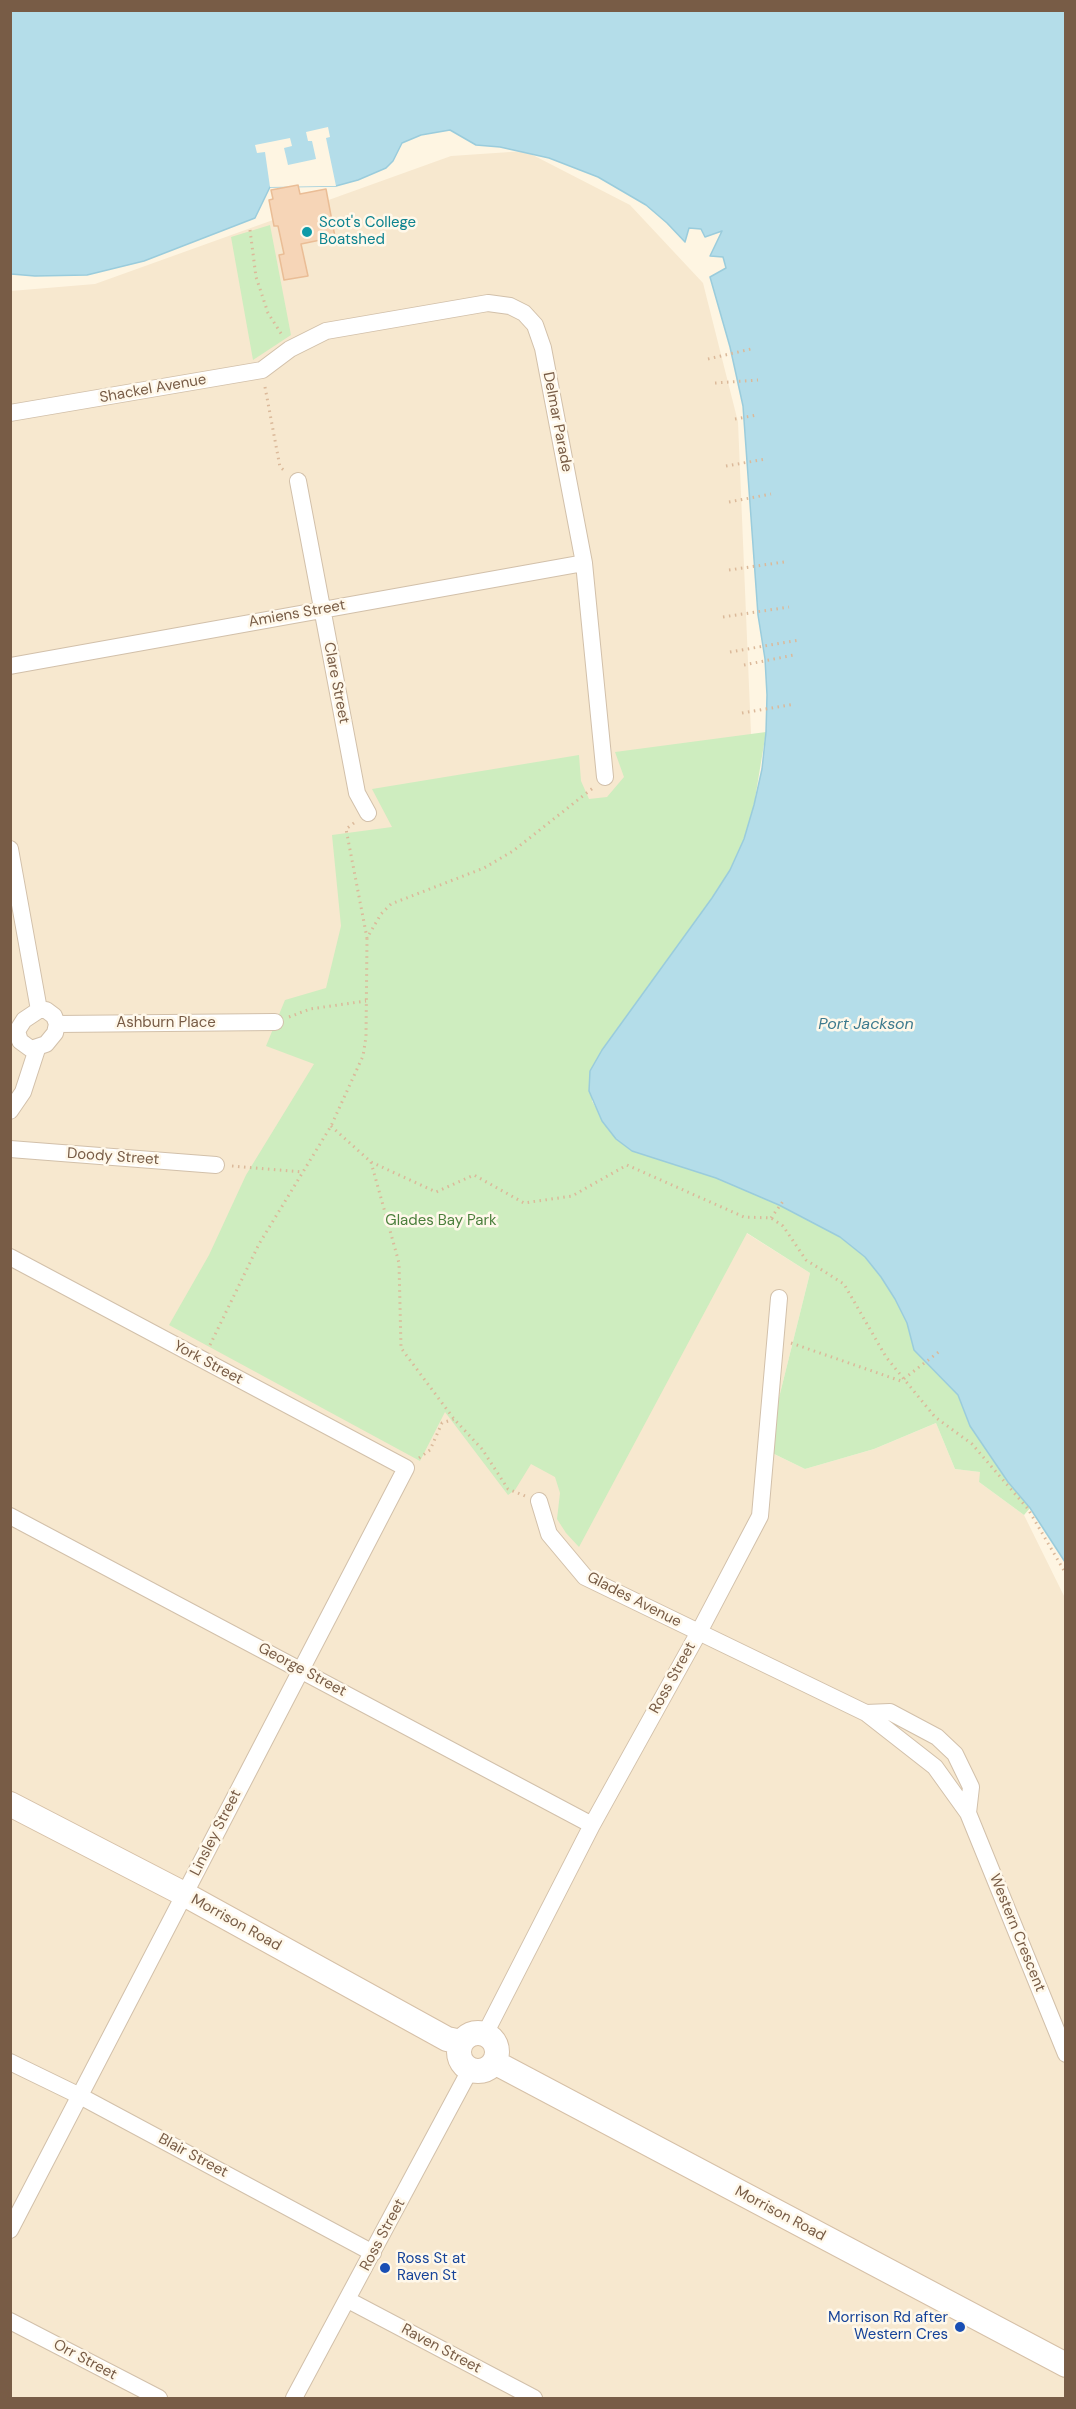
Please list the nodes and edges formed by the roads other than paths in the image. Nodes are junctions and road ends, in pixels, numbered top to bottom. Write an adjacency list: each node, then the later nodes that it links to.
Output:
1 (290, 350): 2 (street, Shackel Avenue); 4 (street, Delmar Parade)
2 (10, 413)
3 (298, 481): 5 (street, Clare Street)
4 (584, 562): 5 (street, Amiens Street); 7 (street, Delmar Parade)
5 (322, 610): 6 (street, Amiens Street); 8 (street, Clare Street)
6 (10, 666)
7 (605, 777)
8 (368, 813)
9 (10, 849): 10 (street)
10 (39, 1010): 12 (street); 13 (street)
11 (275, 1022): 12 (street, Ashburn Place)
12 (57, 1024): 14 (street)
13 (14, 1032): 14 (street)
14 (37, 1049): 15 (street)
15 (10, 1111)
16 (10, 1149): 17 (street, Doody Street)
17 (216, 1165)
18 (10, 1257): 20 (street, York Street)
19 (779, 1298): 23 (street, Ross Street)
20 (406, 1468): 24 (street, Linsley Street)
21 (539, 1501): 23 (street, Glades Avenue)
22 (10, 1516): 24 (street, George Street)
23 (699, 1632): 25 (street, Western Crescent); 28 (street, Ross Street)
24 (301, 1670): 28 (street, George Street); 29 (street, Linsley Street)
25 (866, 1713): 27 (street, Western Crescent); 27 (street, Western Crescent)
26 (10, 1804): 29 (street, Morrison Road)
27 (968, 1813): 32 (street, Western Crescent)
28 (592, 1825): 30 (street, Ross Street)
29 (184, 1894): 31 (street, Morrison Road); 36 (street, Linsley Street)
30 (485, 2034): 31 (street); 34 (street)
31 (461, 2042): 35 (street)
32 (1065, 2054)
33 (10, 2062): 36 (street, Blair Street)
34 (494, 2062): 35 (street); 41 (street, Morrison Road)
35 (470, 2070): 38 (street, Ross Street)
36 (80, 2096): 37 (street, Linsley Street); 38 (street, Blair Street)
37 (10, 2230)
38 (373, 2253): 39 (street, Ross Street)
39 (348, 2300): 43 (street, Ross Street); 44 (street, Raven Street)
40 (10, 2321): 42 (street, Orr Street)
41 (1065, 2365)
42 (159, 2398)
43 (294, 2398)
44 (534, 2398)

